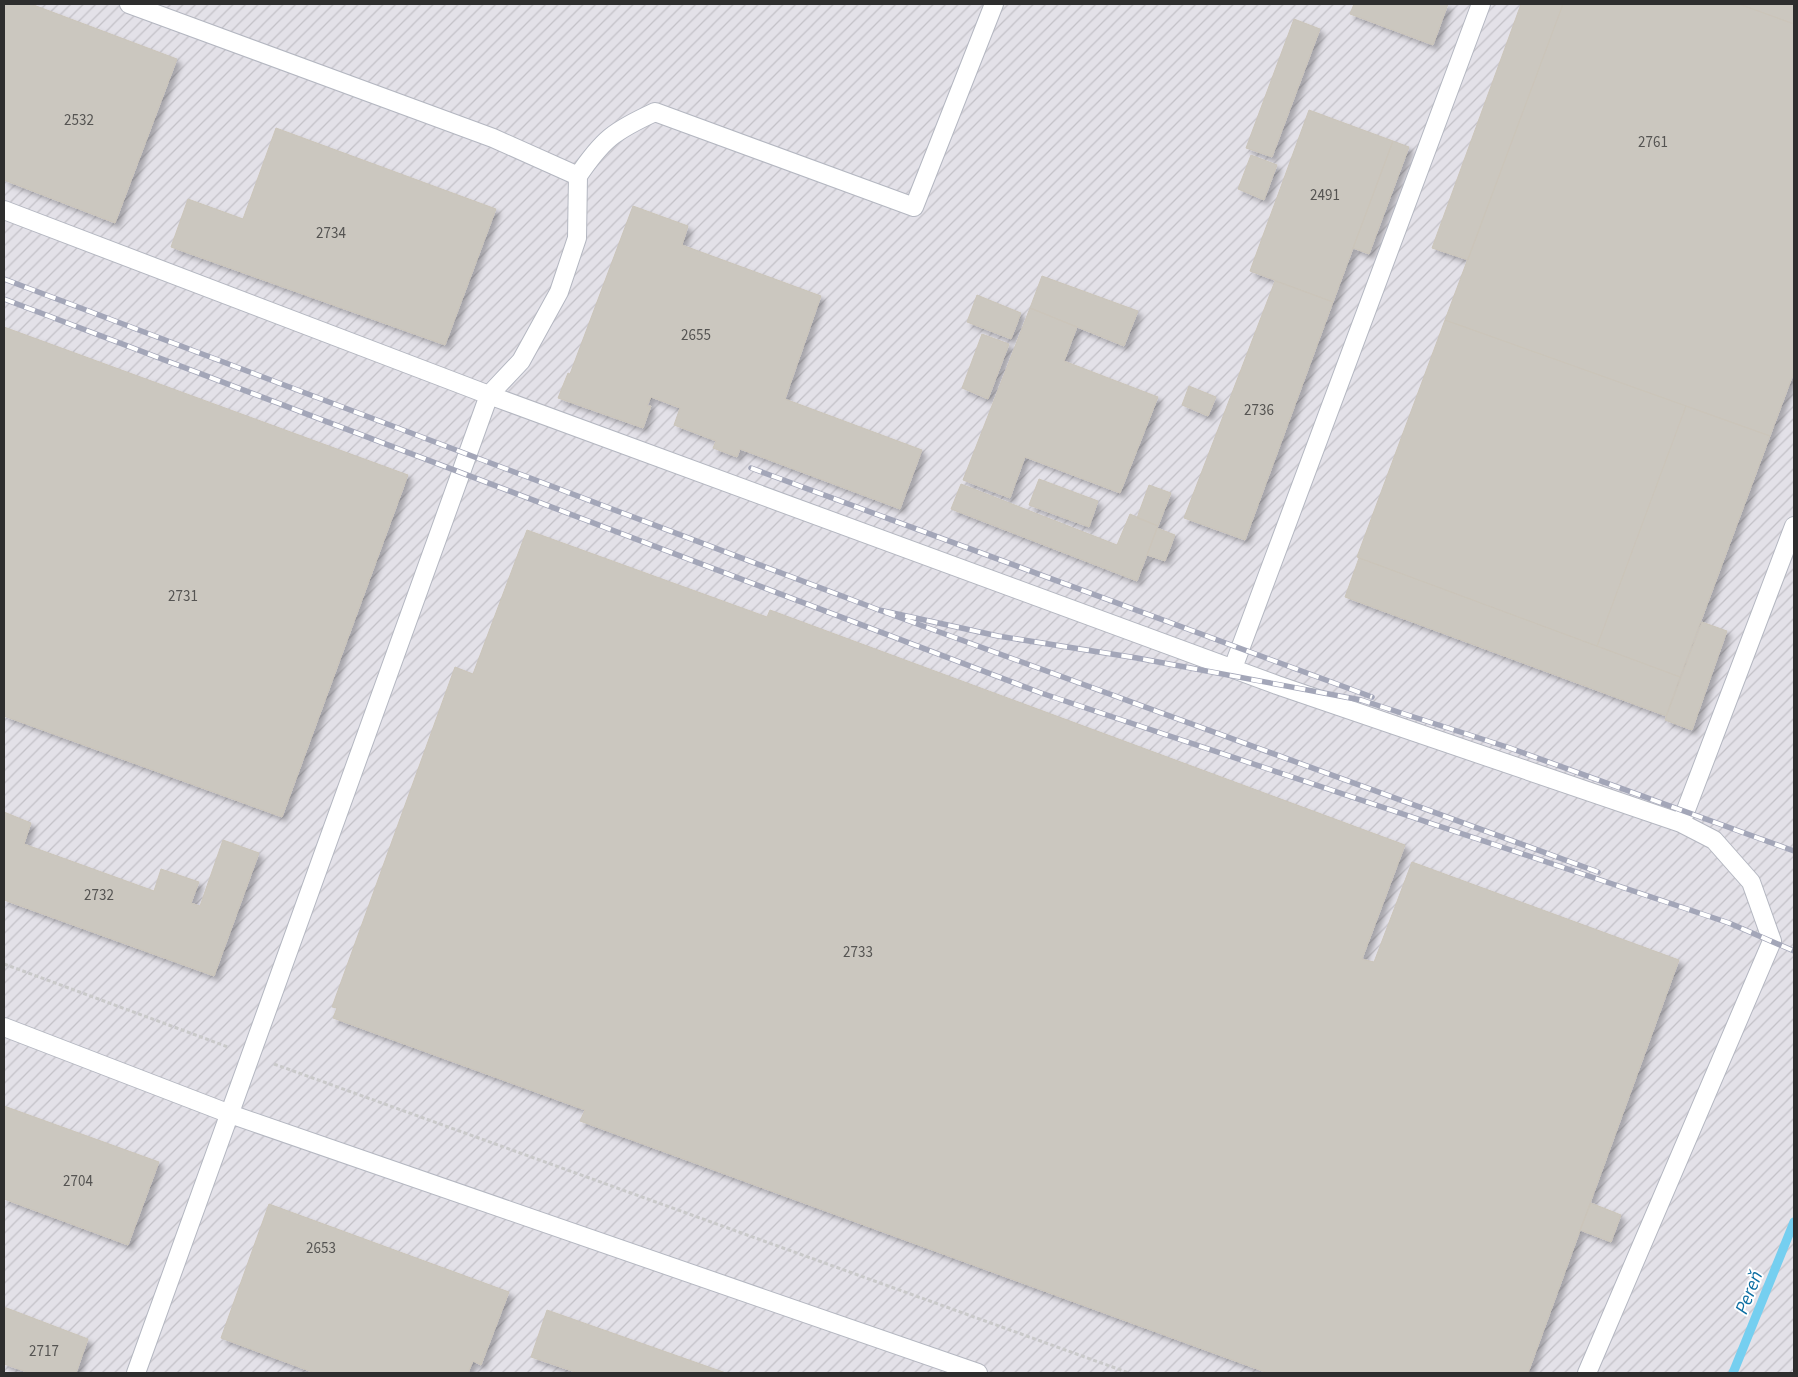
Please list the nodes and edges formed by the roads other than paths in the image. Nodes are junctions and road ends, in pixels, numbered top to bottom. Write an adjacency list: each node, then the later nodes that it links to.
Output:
1 (129, 4): 4 (lane)
2 (994, 4): 4 (lane)
3 (1481, 4): 8 (lane)
4 (578, 176): 6 (lane)
5 (4, 210): 6 (lane)
6 (489, 395): 8 (lane); 11 (lane)
7 (1794, 526): 9 (lane)
8 (1233, 668): 9 (lane)
9 (1681, 824): 14 (lane)
10 (4, 1027): 11 (lane)
11 (230, 1114): 12 (lane); 13 (lane)
12 (136, 1373)
13 (978, 1373)
14 (1587, 1373)

